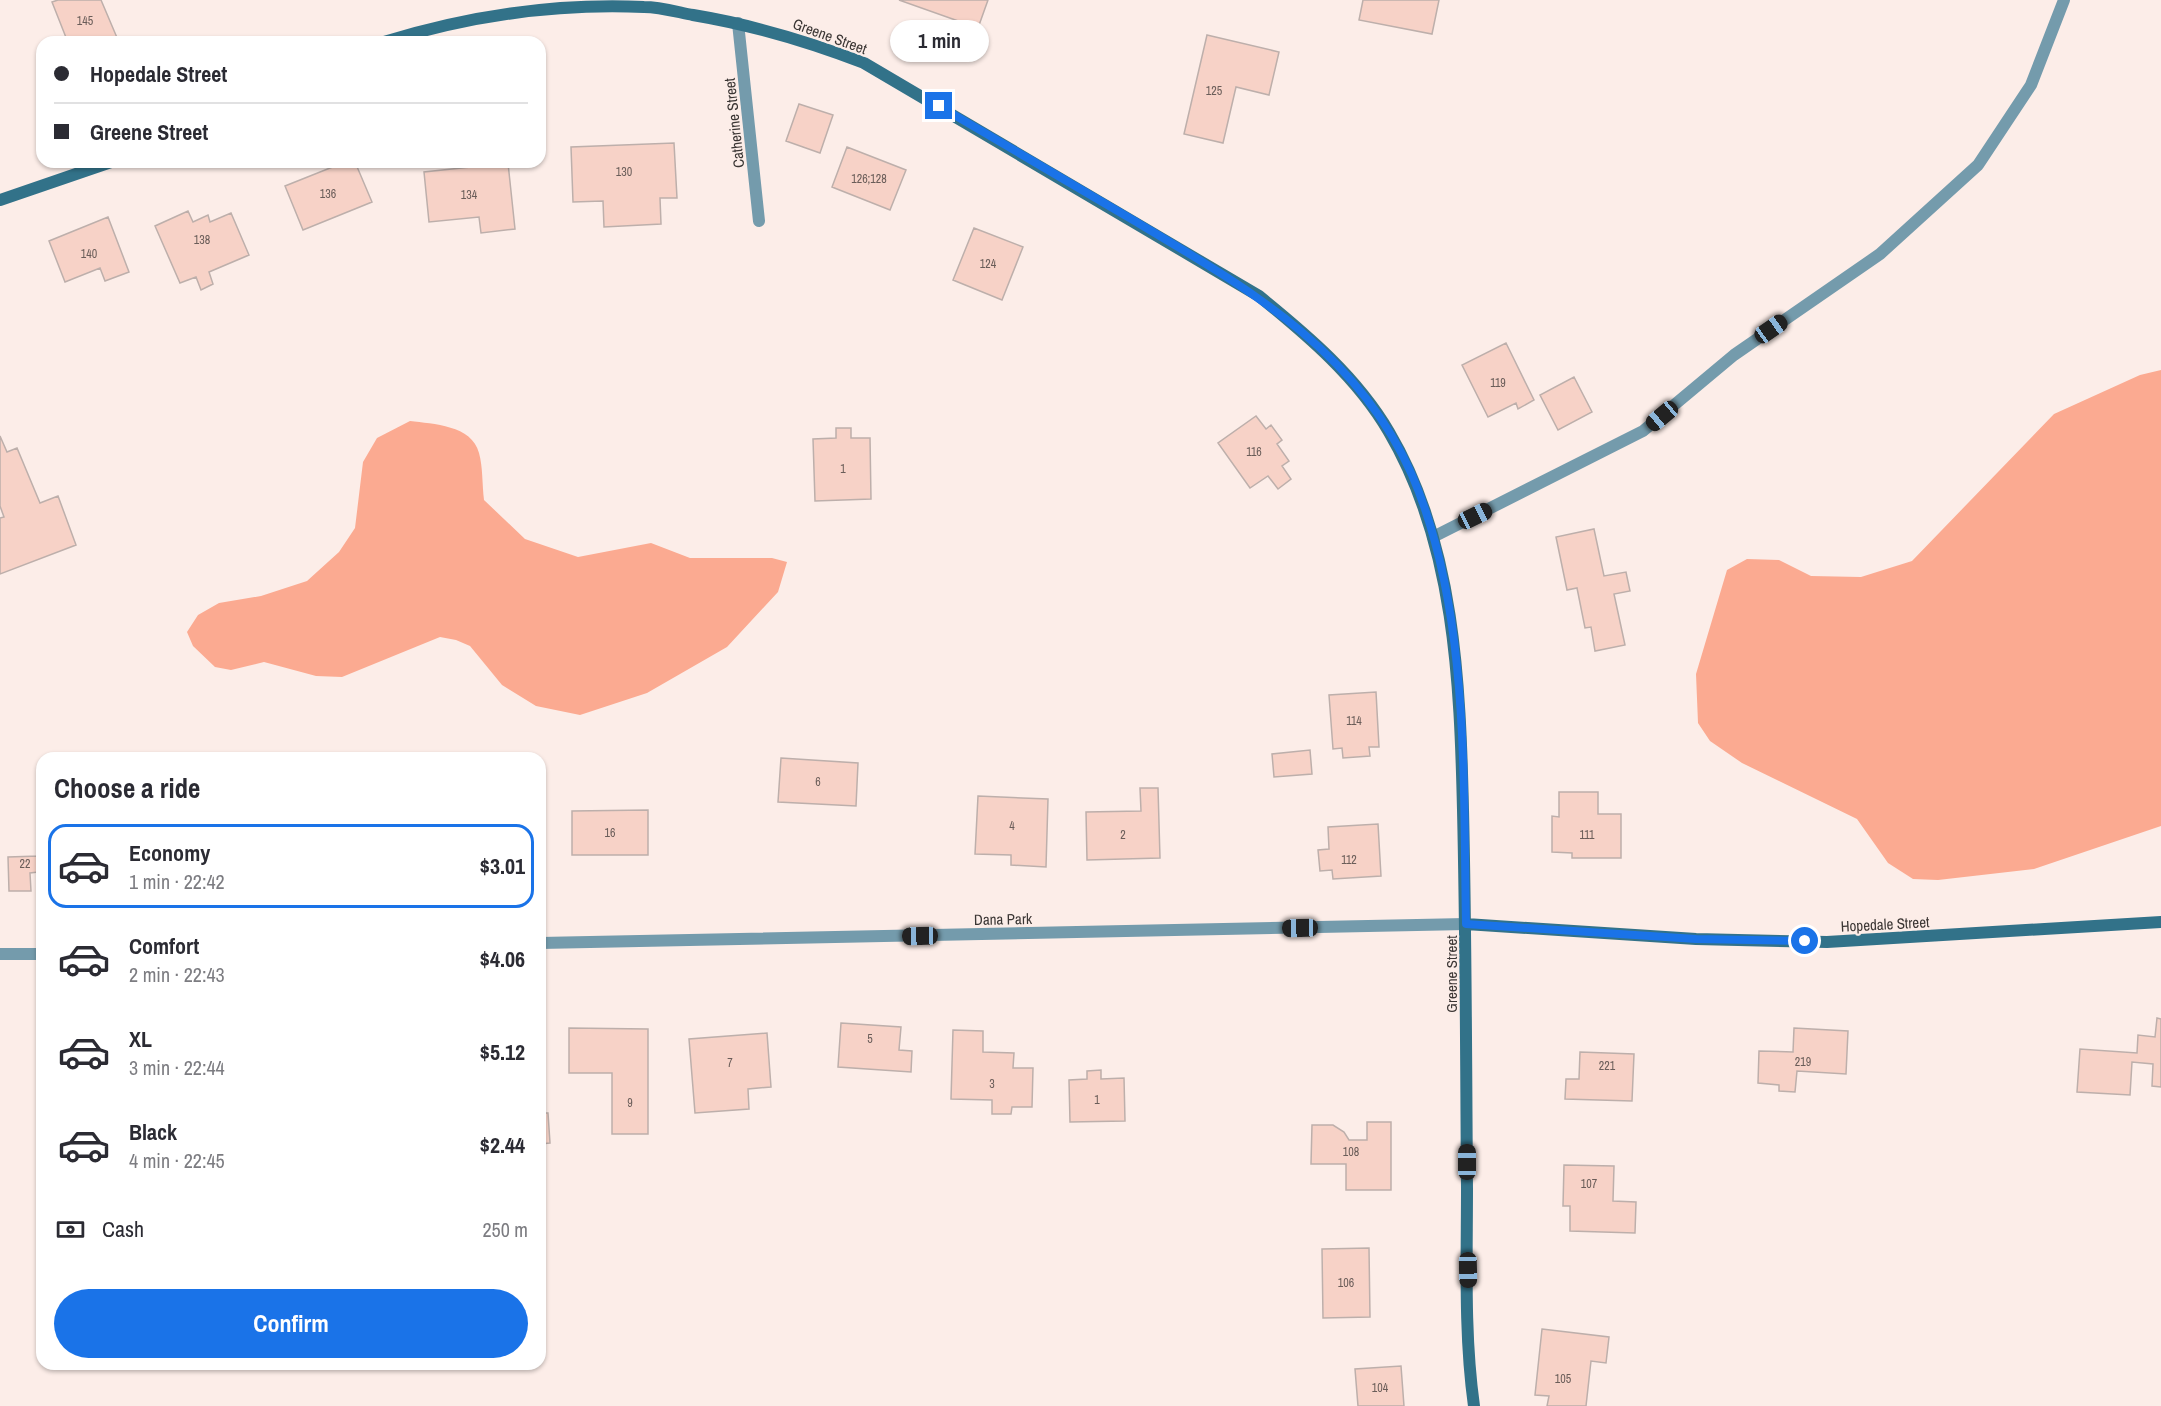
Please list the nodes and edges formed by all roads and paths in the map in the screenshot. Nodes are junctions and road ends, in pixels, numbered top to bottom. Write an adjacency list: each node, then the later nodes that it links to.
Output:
1 (2064, 0): 7 (street)
2 (738, 23): 3 (street, Greene Street); 6 (street, Catherine Street); 7 (street, Greene Street)
3 (405, 36)
4 (93, 168): 5 (street)
5 (0, 200)
6 (759, 221)
7 (1433, 537): 9 (street, Greene Street)
8 (2161, 922): 9 (street, Hopedale Street)
9 (1466, 924): 10 (street, Dana Park); 13 (street, Greene Street)
10 (546, 943)
11 (0, 954): 12 (street)
12 (36, 954)
13 (1474, 1406)

